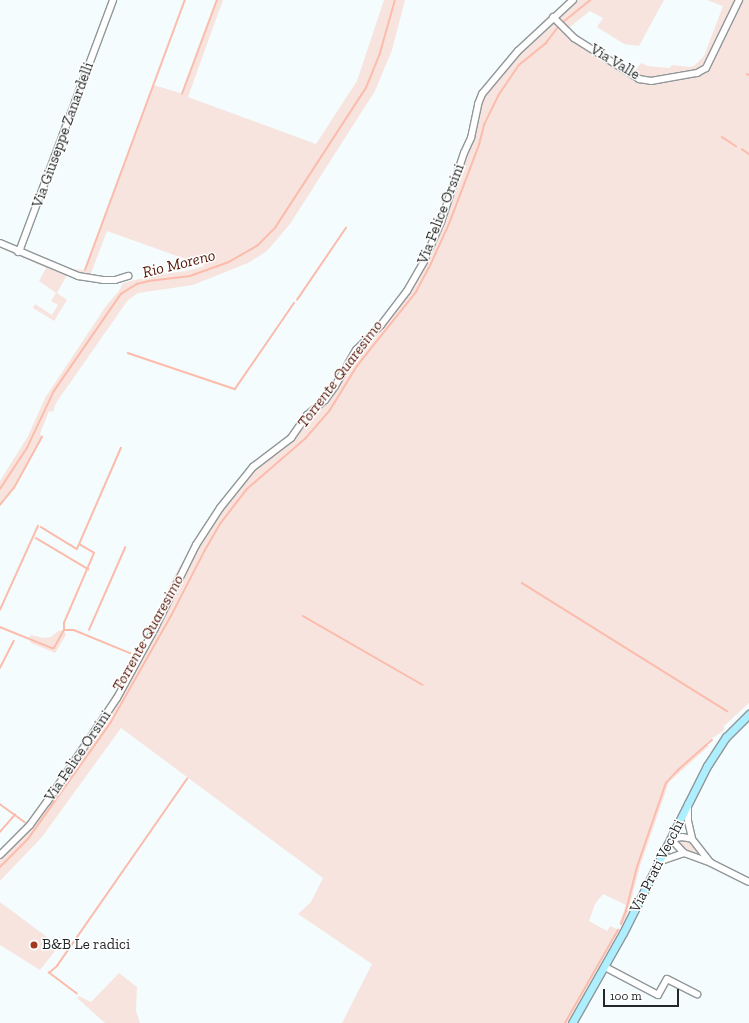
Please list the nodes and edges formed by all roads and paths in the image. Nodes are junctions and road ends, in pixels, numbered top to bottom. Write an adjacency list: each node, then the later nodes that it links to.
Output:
1 (113, 0): 6 (street, Via Giuseppe Zanardelli)
2 (573, 0): 4 (street, Via Felice Orsini)
3 (739, 0): 4 (street, Via Valle)
4 (554, 19): 13 (street, Via Felice Orsini)
5 (0, 243): 6 (street)
6 (18, 252): 7 (street)
7 (128, 276)
8 (749, 714): 9 (main road, Via Prati Vecchi)
9 (688, 804): 10 (main road, Via Prati Vecchi); 11 (street)
10 (671, 839): 11 (street); 12 (street); 14 (main road, Via Prati Vecchi)
11 (692, 839): 15 (street)
12 (684, 853): 14 (street); 15 (street)
13 (0, 855)
14 (661, 861): 17 (main road, Via Prati Vecchi)
15 (711, 863): 16 (street)
16 (749, 882)
17 (605, 966): 18 (street); 19 (main road, Via Prati Vecchi)
18 (697, 994)
19 (572, 1023)

